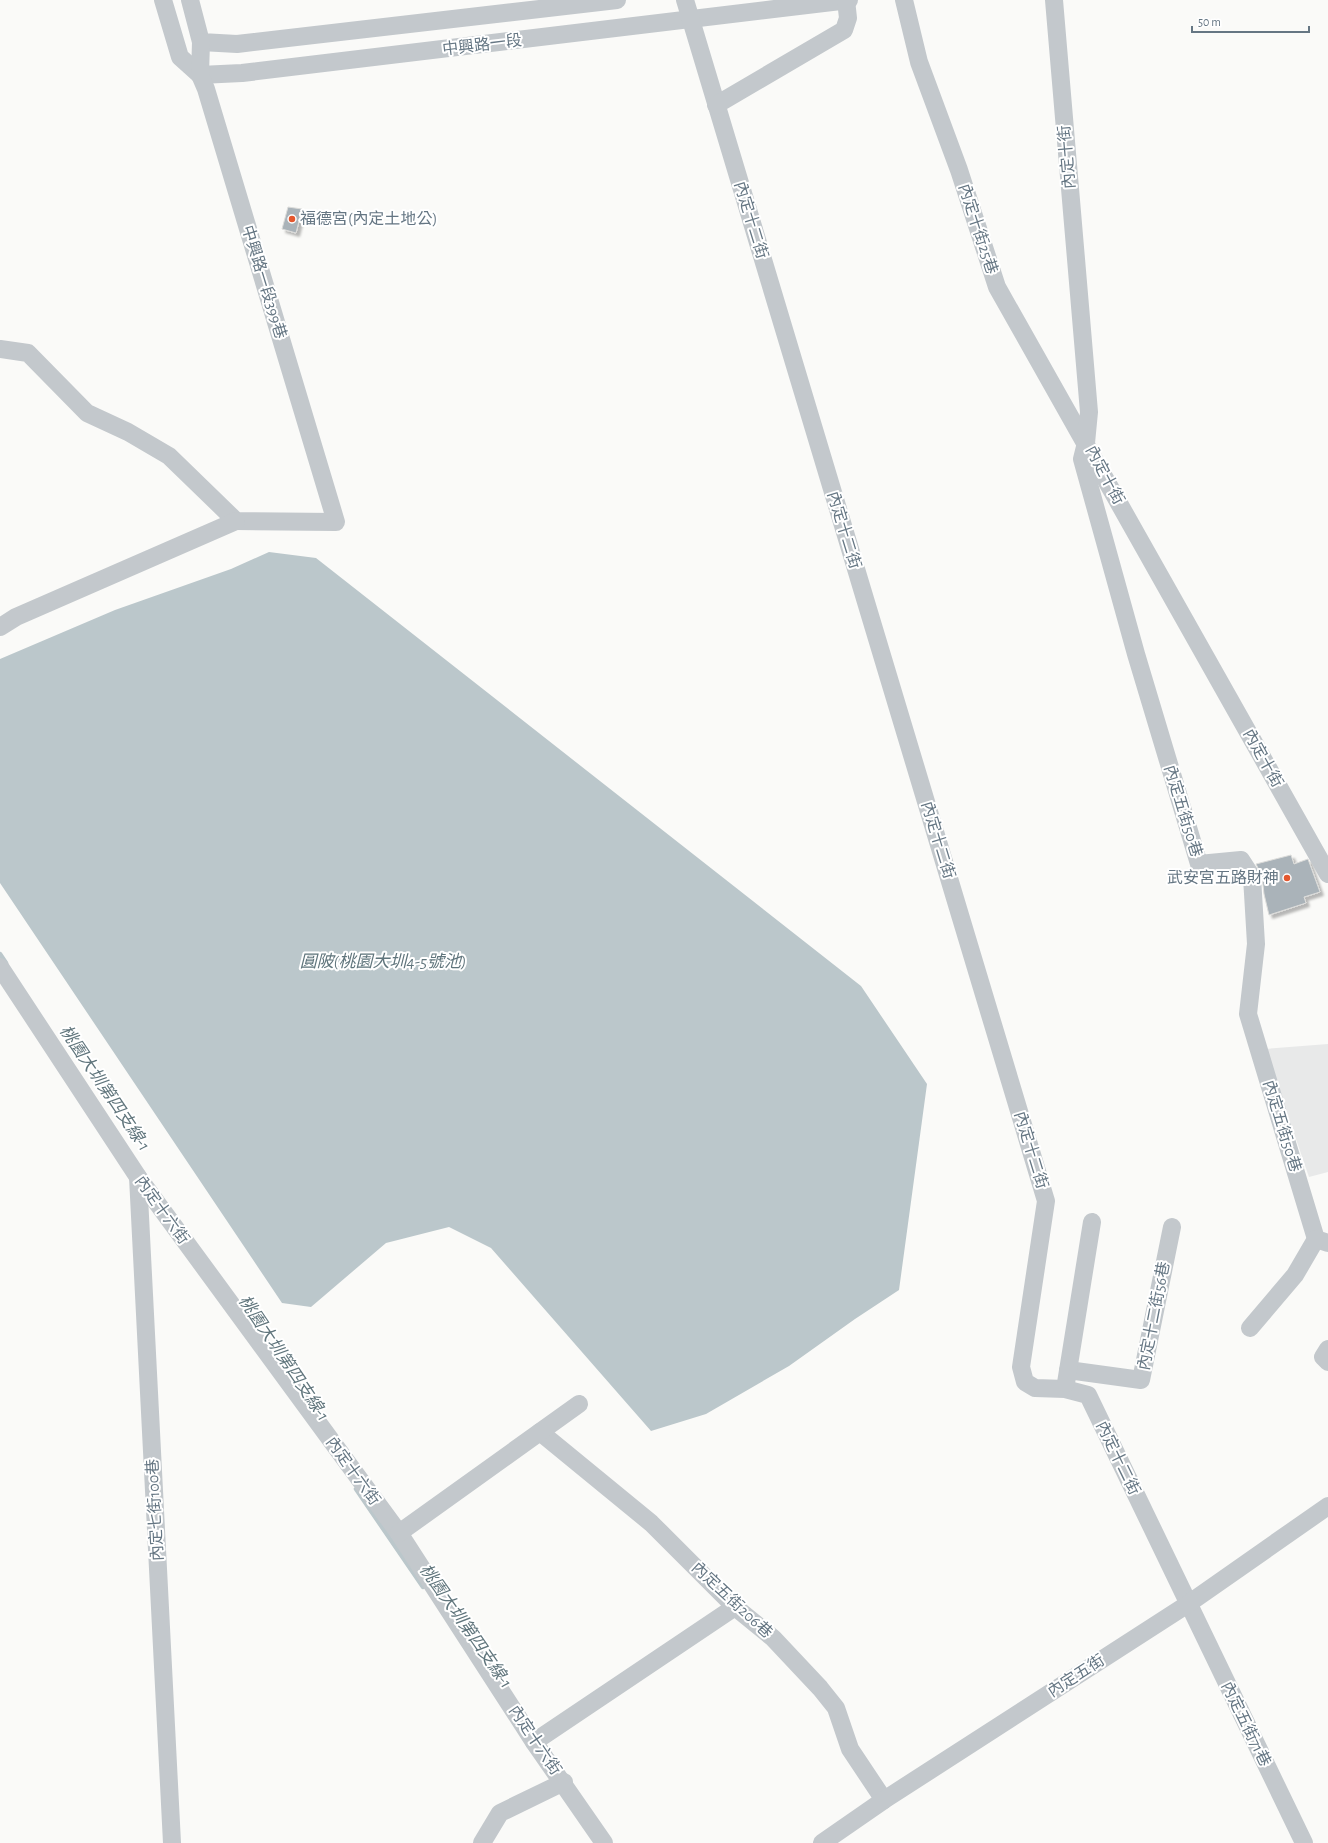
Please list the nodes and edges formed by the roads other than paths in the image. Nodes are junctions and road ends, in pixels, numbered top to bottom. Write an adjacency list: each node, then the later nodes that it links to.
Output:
1 (162, 0): 13 (street)
2 (190, 0): 12 (street)
3 (617, 0): 9 (street, 中興路一段)
4 (685, 0): 10 (street, 內定十二街)
5 (846, 0): 6 (street, 中興路一段); 10 (street, 中興路一段); 14 (street)
6 (849, 0)
7 (904, 0): 16 (street, 內定十街25巷)
8 (1054, 0): 16 (street, 內定十街)
9 (568, 6): 11 (street); 12 (street, 中興路一段)
10 (690, 19): 11 (street, 中興路一段); 14 (street, 內定十二街)
11 (571, 34): 13 (street, 中興路一段)
12 (201, 42): 13 (street, 中興路一段399巷)
13 (200, 75): 17 (street, 中興路一段399巷)
14 (716, 105): 29 (street, 內定十二街)
15 (0, 350): 17 (street)
16 (1086, 443): 19 (street, 內定十街); 24 (street, 內定五街50巷)
17 (236, 522): 18 (street)
18 (0, 627)
19 (1328, 874)
20 (0, 967): 21 (street, 內定十六街)
21 (138, 1177): 33 (street, 內定十六街); 40 (street, 內定七街100巷)
22 (1092, 1222): 28 (street)
23 (1172, 1227): 28 (street, 內定十二街56巷)
24 (1322, 1241): 25 (street)
25 (1250, 1328)
26 (1328, 1349): 27 (street)
27 (1328, 1362)
28 (1068, 1370): 29 (street)
29 (1065, 1389): 34 (street, 內定十二街)
30 (579, 1404): 31 (street)
31 (540, 1432): 33 (street); 35 (street, 內定五街206巷)
32 (1328, 1506): 34 (street, 內定五街)
33 (399, 1533): 36 (street, 內定十六街)
34 (1188, 1604): 38 (street, 內定五街); 43 (street, 內定五街71巷)
35 (735, 1607): 36 (street); 38 (street, 內定五街206巷)
36 (534, 1742): 37 (street, 內定十六街)
37 (564, 1782): 39 (street); 41 (street, 內定十六街)
38 (884, 1800): 42 (street, 內定五街)
39 (483, 1842)
40 (172, 1843)
41 (604, 1843)
42 (822, 1843)
43 (1304, 1843)

